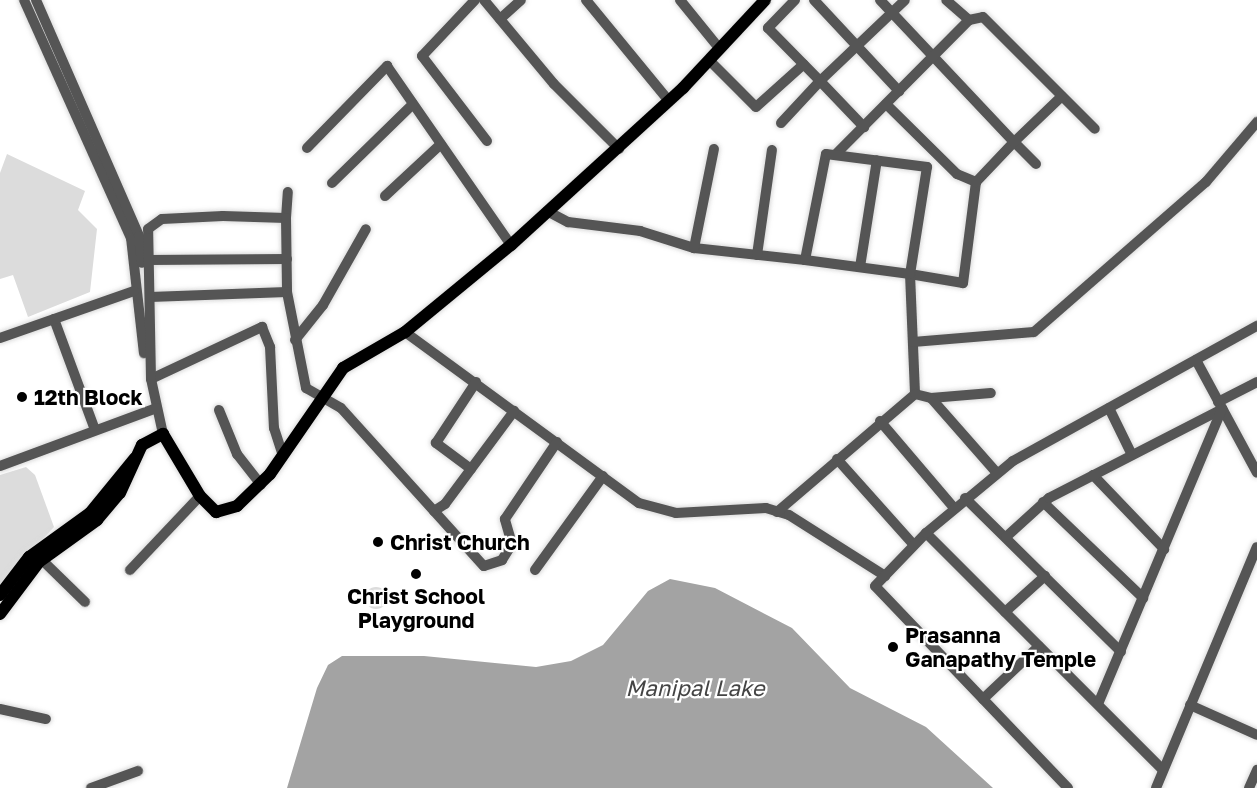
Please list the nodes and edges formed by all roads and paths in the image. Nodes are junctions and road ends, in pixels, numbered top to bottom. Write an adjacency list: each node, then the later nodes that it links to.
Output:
1 (24, 0): 57 (street)
2 (36, 0): 60 (street)
3 (475, 0): 32 (street)
4 (484, 0): 15 (street)
5 (521, 0): 15 (street)
6 (586, 0): 25 (street)
7 (680, 0): 18 (street)
8 (765, 0): 18 (main road)
9 (795, 0): 21 (street)
10 (814, 0): 17 (street)
11 (880, 0): 14 (street)
12 (905, 0): 14 (street)
13 (946, 0): 16 (street)
14 (892, 13): 17 (street); 19 (street)
15 (500, 20): 36 (street)
16 (969, 20): 19 (street); 24 (street)
17 (858, 45): 22 (street); 23 (street)
18 (719, 48): 20 (main road)
19 (933, 56): 23 (street); 33 (street)
20 (709, 60): 21 (street); 25 (main road)
21 (804, 64): 22 (street)
22 (820, 81): 29 (street); 30 (street)
23 (899, 91): 27 (street)
24 (1062, 96): 31 (street); 33 (street)
25 (669, 101): 36 (main road)
26 (413, 104): 34 (street); 35 (street); 43 (street)
27 (886, 104): 30 (street); 42 (street)
28 (1257, 122): 66 (street)
29 (781, 123)
30 (864, 126): 39 (street)
31 (1095, 129)
32 (487, 141)
33 (1014, 142): 41 (street); 42 (street)
34 (441, 144): 45 (street); 49 (street)
35 (307, 148)
36 (619, 149): 46 (main road)
37 (714, 149): 50 (street)
38 (772, 150): 51 (street)
39 (836, 154): 40 (street); 54 (street)
40 (877, 160): 55 (street); 56 (street)
41 (1036, 164)
42 (976, 182): 56 (street)
43 (332, 183)
44 (288, 192): 47 (street)
45 (385, 196)
46 (547, 211): 49 (main road); 50 (street)
47 (286, 218): 52 (street); 53 (street)
48 (366, 230): 65 (street)
49 (511, 245): 63 (main road)
50 (694, 248): 51 (street)
51 (757, 255): 54 (street)
52 (286, 259): 53 (street); 58 (street)
53 (148, 260): 59 (street)
54 (805, 260): 55 (street)
55 (860, 267): 56 (street)
56 (910, 274): 66 (street)
57 (134, 291): 60 (street); 61 (street)
58 (287, 292): 59 (street); 65 (street)
59 (150, 297): 68 (street)
60 (139, 309): 77 (street)
61 (54, 319): 64 (street); 81 (street)
62 (1257, 326): 67 (street)
63 (405, 332): 69 (street); 73 (main road)
64 (0, 338)
65 (295, 340): 73 (street)
66 (913, 342): 72 (street)
67 (1196, 360): 75 (street); 76 (street)
68 (151, 379): 77 (street); 84 (street)
69 (476, 382): 79 (street); 89 (street)
70 (1257, 382): 75 (street)
71 (991, 393): 74 (street)
72 (915, 394): 74 (street); 80 (street)
73 (321, 396): 84 (main road); 99 (street)
74 (931, 398): 90 (street)
75 (1220, 406): 85 (street); 91 (street); 105 (street)
76 (1109, 408): 85 (street); 90 (street)
77 (154, 409): 81 (street); 82 (street)
78 (219, 410): 94 (street)
79 (514, 411): 83 (street); 89 (street)
80 (880, 422): 87 (street); 98 (street)
81 (95, 430): 88 (street)
82 (163, 434): 86 (main road); 95 (main road)
83 (557, 442): 93 (street); 99 (street)
84 (283, 455): 94 (main road)
85 (1132, 455): 92 (street)
86 (135, 458): 106 (main road); 111 (main road)
87 (837, 459): 100 (street); 103 (street)
88 (0, 466)
89 (471, 469): 99 (street)
90 (997, 473): 96 (street)
91 (1257, 473)
92 (1093, 475): 97 (street); 105 (street)
93 (603, 476): 100 (street); 108 (street)
94 (261, 485): 95 (main road)
95 (200, 496): 107 (street)
96 (965, 498): 98 (street); 102 (street)
97 (1043, 502): 102 (street); 112 (street)
98 (954, 508): 101 (street)
99 (434, 511)
100 (777, 512): 109 (street)
101 (926, 533): 103 (street); 114 (street)
102 (1006, 537): 110 (street)
103 (914, 545): 109 (street)
104 (1257, 547): 120 (street)
105 (1164, 549): 112 (street)
106 (42, 560): 113 (street); 115 (main road)
107 (129, 570)
108 (535, 570)
109 (885, 576): 118 (street)
110 (1045, 576): 114 (street); 117 (street)
111 (0, 596)
112 (1143, 598): 117 (street)
113 (85, 602)
114 (1005, 612): 116 (street)
115 (0, 614)
116 (1039, 645): 118 (street); 119 (street)
117 (1121, 652): 119 (street)
118 (983, 699): 128 (street)
119 (1098, 704): 124 (street)
120 (1190, 705): 123 (street); 124 (street)
121 (0, 709): 122 (street)
122 (46, 719)
123 (1257, 735)
124 (1163, 770): 129 (street)
125 (1257, 770): 130 (street)
126 (138, 771): 127 (street)
127 (91, 788)
128 (1068, 788)
129 (1156, 788)
130 (1250, 788)

